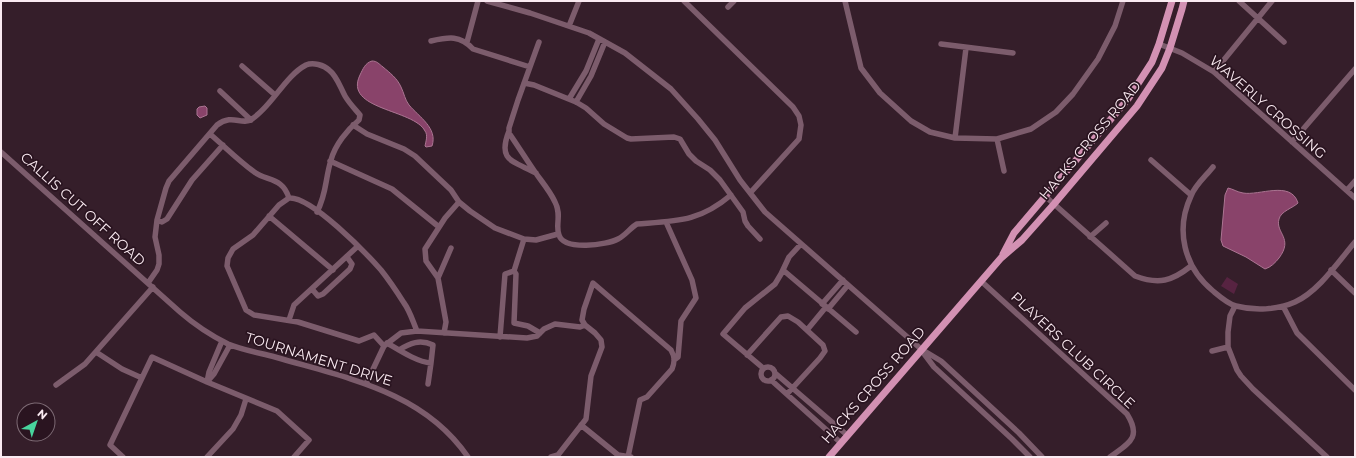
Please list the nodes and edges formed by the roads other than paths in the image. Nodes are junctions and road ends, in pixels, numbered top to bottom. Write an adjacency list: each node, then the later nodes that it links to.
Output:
1 (478, 1): 17 (street)
2 (487, 1): 14 (street)
3 (579, 1): 14 (street)
4 (684, 1): 55 (street)
5 (734, 1): 12 (street)
6 (845, 1): 43 (street)
7 (1122, 1): 44 (street)
8 (1172, 1): 22 (main road, HACKS CROSS ROAD)
9 (1184, 1): 24 (main road, HACKS CROSS ROAD)
10 (1239, 1): 13 (street)
11 (1272, 1): 13 (street)
12 (728, 7)
13 (1258, 18): 20 (street); 31 (street)
14 (569, 26): 15 (street)
15 (599, 39): 19 (street); 28 (street)
16 (431, 41): 17 (street)
17 (467, 42): 27 (street)
18 (539, 42): 27 (street)
19 (605, 42): 30 (street); 55 (street)
20 (1284, 42)
21 (941, 44): 23 (street)
22 (1160, 44): 24 (street, WAVERLY CROSSING); 58 (main road, HACKS CROSS ROAD)
23 (966, 48): 25 (street); 43 (street)
24 (1170, 48): 31 (street, WAVERLY CROSSING); 62 (main road, HACKS CROSS ROAD)
25 (1013, 53)
26 (242, 66): 36 (street)
27 (530, 67): 34 (street)
28 (588, 67): 30 (street); 32 (street)
29 (1355, 69): 45 (street)
30 (594, 70): 33 (street)
31 (1214, 72): 45 (street, WAVERLY CROSSING)
32 (582, 79): 33 (street); 37 (street)
33 (588, 82): 38 (street)
34 (524, 83): 37 (street); 41 (street)
35 (220, 91): 39 (street)
36 (275, 95): 39 (street); 40 (street)
37 (570, 99): 38 (street)
38 (576, 102): 56 (street)
39 (251, 120): 42 (street, CALLIS CUT OFF ROAD)
40 (353, 125): 49 (street); 61 (street)
41 (510, 128): 52 (street); 52 (street)
42 (210, 134): 46 (street); 65 (street, CALLIS CUT OFF ROAD)
43 (955, 138): 44 (street)
44 (997, 139): 51 (street)
45 (1292, 142): 54 (street, WAVERLY CROSSING)
46 (223, 145): 59 (street); 65 (street)
47 (1, 152): 87 (street, CALLIS CUT OFF ROAD)
48 (1151, 160): 57 (street)
49 (330, 161): 63 (street); 68 (street)
50 (1213, 167): 57 (street)
51 (1004, 171)
52 (536, 174): 69 (street)
53 (1355, 180): 54 (street)
54 (1347, 190): 60 (street, WAVERLY CROSSING)
55 (751, 192): 74 (street)
56 (731, 195): 66 (street); 72 (street)
57 (1191, 195): 79 (street)
58 (1045, 196): 62 (street); 78 (main road, HACKS CROSS ROAD)
59 (288, 198): 63 (street); 64 (street)
60 (1355, 198)
61 (459, 202): 68 (street); 71 (street)
62 (1054, 204): 70 (street); 78 (main road, HACKS CROSS ROAD)
63 (317, 212): 75 (street)
64 (268, 216): 80 (street); 97 (street)
65 (157, 220): 87 (street, CALLIS CUT OFF ROAD)
66 (666, 222): 69 (street); 115 (street)
67 (1106, 222): 70 (street)
68 (439, 227): 84 (street)
69 (558, 234): 71 (street)
70 (1090, 237): 79 (street)
71 (524, 239): 83 (street)
72 (760, 239)
73 (1355, 242): 82 (street)
74 (801, 244): 81 (street); 85 (street)
75 (358, 246): 77 (street); 101 (street)
76 (451, 248): 84 (street)
77 (347, 257): 80 (street); 90 (street)
78 (1001, 258): 86 (main road, HACKS CROSS ROAD)
79 (1191, 266): 94 (street)
80 (333, 270): 90 (street)
81 (783, 270): 96 (street); 114 (street)
82 (1331, 270): 91 (street); 95 (street)
83 (514, 271): 104 (street); 105 (street)
84 (438, 278): 103 (street)
85 (843, 280): 88 (street); 92 (street)
86 (980, 281): 110 (main road, HACKS CROSS ROAD); 146 (street, PLAYERS CLUB CIRCLE)
87 (148, 283): 89 (street, CALLIS CUT OFF ROAD)
88 (848, 285): 93 (street); 110 (street)
89 (153, 287): 98 (street, CALLIS CUT OFF ROAD); 113 (street)
90 (312, 289): 97 (street)
91 (1355, 293)
92 (830, 296): 93 (street); 96 (street)
93 (835, 300): 96 (street)
94 (1235, 306): 95 (street); 109 (street)
95 (1282, 306): 126 (street)
96 (825, 307): 100 (street); 102 (street)
97 (289, 320): 108 (street)
98 (193, 323): 106 (street, TOURNAMENT DRIVE)
99 (585, 325): 104 (street); 115 (street); 132 (street)
100 (807, 330): 114 (street); 125 (street)
101 (416, 331): 103 (street); 108 (street)
102 (856, 332)
103 (444, 333): 105 (street)
104 (540, 333): 105 (street)
105 (500, 337)
106 (222, 341): 107 (street, TOURNAMENT DRIVE); 121 (street)
107 (230, 344): 121 (street); 122 (street, TOURNAMENT DRIVE)
108 (385, 344): 111 (street); 122 (street)
109 (1228, 347): 112 (street); 147 (street)
110 (921, 349): 134 (main road, HACKS CROSS ROAD); 144 (street); 145 (street)
111 (399, 350): 116 (street); 116 (street)
112 (1212, 351)
113 (96, 352): 119 (street); 124 (street)
114 (747, 355): 117 (street)
115 (674, 359): 136 (street)
116 (431, 363): 123 (street)
117 (763, 368): 118 (street); 120 (street)
118 (775, 373): 120 (street); 125 (street)
119 (142, 378): 121 (street); 137 (street)
120 (771, 380): 127 (street)
121 (207, 382): 128 (street)
122 (366, 384): 140 (street, TOURNAMENT DRIVE)
123 (428, 384)
124 (56, 385)
125 (793, 388): 127 (street); 129 (street)
126 (1355, 390)
127 (786, 394): 130 (street)
128 (246, 399): 138 (street); 139 (street)
129 (807, 401): 130 (street); 131 (street)
130 (802, 408): 133 (street)
131 (830, 421): 133 (street); 134 (street)
132 (581, 425): 136 (street); 141 (street)
133 (824, 428): 135 (street)
134 (847, 435): 135 (main road, HACKS CROSS ROAD)
135 (841, 443): 143 (main road, HACKS CROSS ROAD)
136 (628, 456): 142 (street)
137 (123, 457)
138 (207, 457)
139 (294, 457)
140 (468, 457)
141 (551, 457)
142 (631, 457)
143 (828, 457)
144 (1030, 457)
145 (1042, 457)
146 (1110, 457)
147 (1327, 457)

